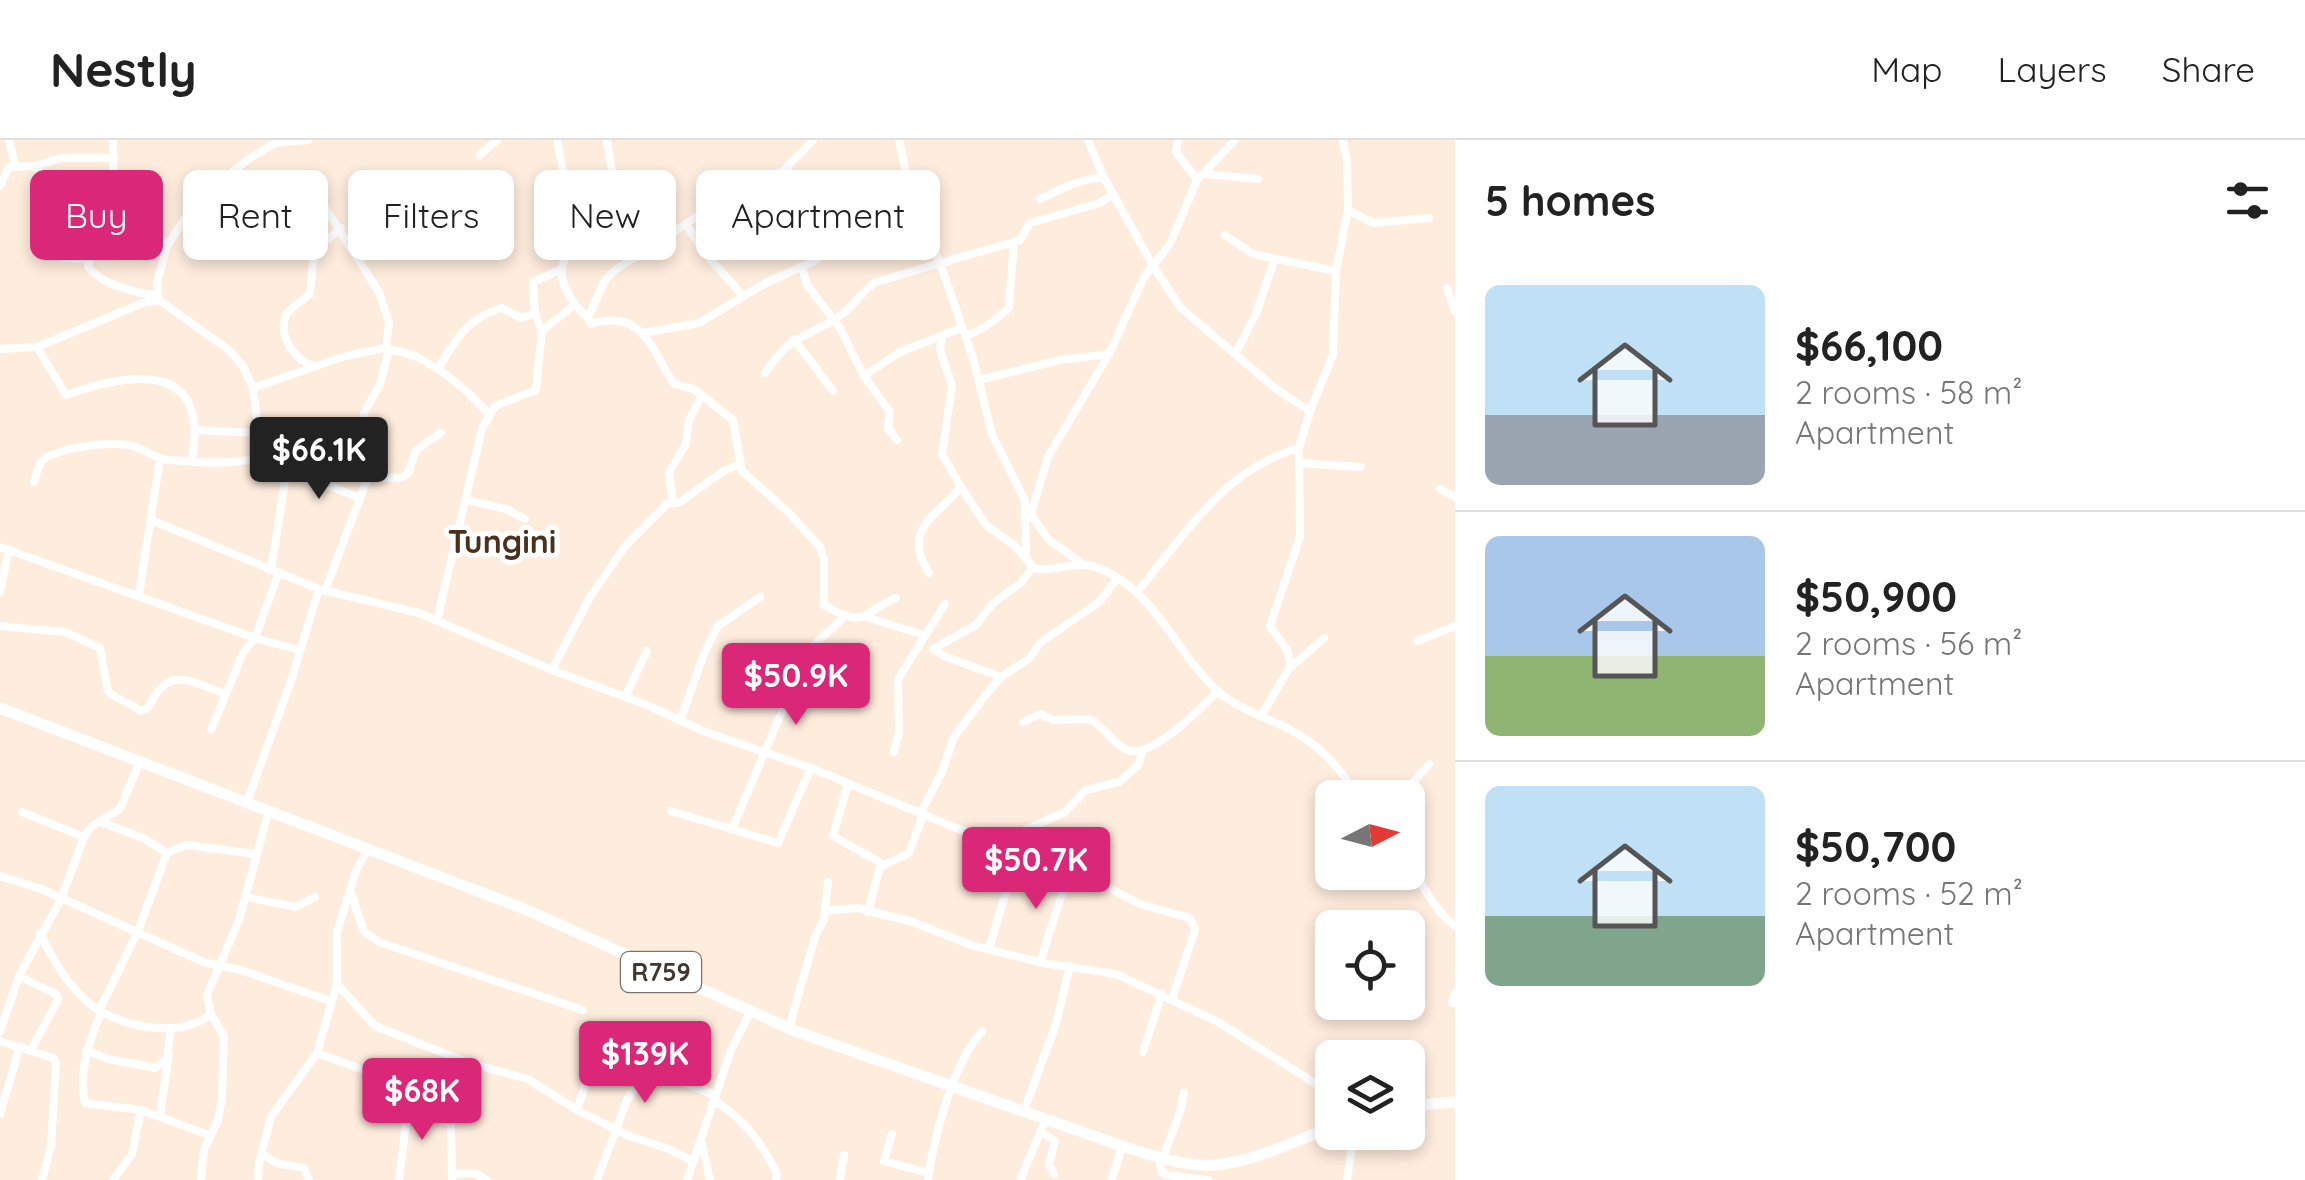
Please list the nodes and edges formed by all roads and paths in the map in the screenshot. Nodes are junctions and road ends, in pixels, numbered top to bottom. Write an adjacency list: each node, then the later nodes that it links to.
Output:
1 (9, 140): 17 (street)
2 (113, 140): 15 (street)
3 (308, 140): 13 (street)
4 (497, 140): 14 (street)
5 (557, 140): 21 (street)
6 (607, 140): 22 (street)
7 (813, 140): 16 (street)
8 (899, 140): 23 (street)
9 (1088, 140): 25 (street)
10 (1178, 140): 24 (street)
11 (1234, 140): 24 (street)
12 (1343, 140): 31 (street)
13 (271, 142): 38 (street)
14 (480, 155)
15 (114, 158): 18 (street); 20 (street)
16 (790, 164): 33 (street); 44 (street)
17 (15, 165): 18 (street); 27 (street)
18 (36, 166): 19 (street)
19 (40, 170)
20 (112, 170)
21 (563, 170)
22 (612, 170)
23 (906, 170)
24 (1201, 177): 26 (street); 46 (street)
25 (1099, 178): 28 (street); 29 (street)
26 (1258, 180)
27 (0, 186)
28 (1113, 194): 37 (street); 46 (street)
29 (1040, 200)
30 (328, 209): 34 (street)
31 (1348, 210): 32 (street); 49 (street)
32 (1428, 218)
33 (686, 224): 51 (street); 56 (street)
34 (341, 228): 65 (street); 68 (street)
35 (1225, 235): 43 (street)
36 (163, 241): 38 (street)
37 (1014, 242): 45 (street); 59 (street)
38 (168, 246): 52 (street)
39 (91, 260): 52 (street)
40 (564, 260): 48 (street)
41 (815, 260): 44 (street)
42 (939, 260): 45 (street)
43 (1274, 261): 49 (street); 66 (street)
44 (812, 262): 47 (street)
45 (940, 263): 57 (street); 59 (street)
46 (1152, 266): 66 (street); 67 (street)
47 (802, 267): 51 (street); 57 (street)
48 (560, 270): 53 (street); 55 (street)
49 (1336, 271): 76 (street)
50 (1447, 288): 54 (street)
51 (744, 296): 60 (street)
52 (158, 298): 63 (street); 73 (street)
53 (575, 304): 56 (street); 58 (street)
54 (1455, 312)
55 (536, 313): 58 (street); 69 (street)
56 (590, 314): 60 (street)
57 (833, 320): 62 (street); 71 (street)
58 (542, 331): 77 (street)
59 (963, 332): 61 (street); 72 (street)
60 (643, 333): 75 (street)
61 (942, 336): 71 (street); 92 (street)
62 (794, 338): 70 (street); 74 (street)
63 (38, 346): 64 (street); 78 (street)
64 (0, 349)
65 (387, 349): 68 (street); 69 (street); 90 (street)
66 (1236, 353): 76 (street)
67 (1109, 354): 72 (street); 98 (street)
68 (315, 366): 73 (street)
69 (438, 370): 77 (street)
70 (765, 373)
71 (864, 376): 81 (street)
72 (978, 380): 98 (street)
73 (252, 388): 79 (street)
74 (834, 391)
75 (702, 395): 87 (street); 97 (street)
76 (1310, 411): 82 (street)
77 (489, 415): 96 (street)
78 (197, 430): 79 (street); 85 (street)
79 (258, 433): 83 (street)
80 (441, 433): 90 (street)
81 (897, 440)
82 (1299, 448): 86 (street); 109 (street)
83 (268, 456): 85 (street); 89 (street)
84 (160, 459): 85 (street); 91 (street); 100 (street)
85 (192, 460)
86 (1300, 464): 88 (street); 126 (street)
87 (739, 465): 97 (street); 114 (street)
88 (1361, 468)
89 (286, 475): 95 (street); 104 (street)
90 (368, 478): 95 (street)
91 (34, 482)
92 (960, 487): 102 (street); 105 (street)
93 (1440, 489): 94 (street)
94 (1455, 497)
95 (360, 498): 107 (street)
96 (467, 500): 99 (street); 116 (street)
97 (673, 503): 127 (street)
98 (1028, 511): 102 (street); 103 (street)
99 (525, 519)
100 (151, 520): 104 (street); 110 (street)
101 (5, 548): 108 (street); 110 (street)
102 (1030, 564): 103 (street); 123 (street)
103 (1084, 564): 106 (street)
104 (275, 571): 107 (street); 120 (street)
105 (928, 573)
106 (1118, 578): 109 (street); 128 (street)
107 (322, 590): 116 (street); 124 (street)
108 (0, 592)
109 (1137, 592): 129 (street)
110 (139, 594): 120 (street)
111 (760, 597): 134 (street)
112 (896, 598): 115 (street)
113 (945, 604): 119 (street)
114 (845, 616): 115 (street); 138 (street)
115 (866, 617): 119 (street)
116 (438, 621): 127 (street)
117 (0, 626): 130 (street)
118 (1455, 626): 122 (street)
119 (923, 637): 123 (street); 139 (street)
120 (255, 638): 124 (street); 130 (street)
121 (1324, 638): 126 (street)
122 (1418, 641)
123 (934, 649): 128 (street)
124 (299, 650): 146 (street)
125 (647, 651): 131 (street)
126 (1290, 668): 133 (street)
127 (552, 670): 131 (street)
128 (1001, 677): 150 (street)
129 (1218, 691): 133 (street); 137 (street)
130 (226, 694): 136 (street)
131 (625, 697): 134 (street)
132 (0, 708): 140 (main road, R759)
133 (1261, 716): 143 (street)
134 (680, 721): 138 (street)
135 (1023, 722): 137 (street)
136 (211, 730)
137 (1143, 751): 155 (street)
138 (766, 752): 142 (street); 152 (street)
139 (894, 752)
140 (140, 761): 146 (main road, R759); 151 (street)
141 (1429, 764): 144 (street)
142 (811, 768): 145 (street); 152 (street)
143 (1344, 780)
144 (1415, 780)
145 (848, 784): 150 (street); 158 (street)
146 (247, 802): 147 (main road, R759)
147 (269, 810): 154 (main road, R759); 157 (street)
148 (671, 810): 152 (street)
149 (22, 812): 153 (street)
150 (922, 814): 155 (street); 158 (street)
151 (101, 822): 153 (street); 156 (street)
152 (733, 827)
153 (84, 837): 166 (street)
154 (368, 848): 163 (street); 184 (main road, R759)
155 (1016, 852): 159 (street); 172 (street)
156 (167, 853): 157 (street); 170 (street)
157 (256, 854): 164 (street)
158 (883, 864): 168 (street)
159 (1069, 872): 173 (street); 180 (street)
160 (0, 876): 166 (street)
161 (828, 882): 167 (street)
162 (1425, 885): 169 (street)
163 (350, 888): 177 (street); 183 (street)
164 (245, 897): 165 (street); 174 (street)
165 (315, 897)
166 (61, 899): 170 (street); 171 (street)
167 (826, 911): 168 (street); 188 (street)
168 (868, 912): 172 (street)
169 (1455, 926)
170 (138, 931): 174 (street); 185 (street)
171 (40, 932): 176 (street); 185 (street)
172 (989, 948): 173 (street)
173 (1040, 962): 175 (street)
174 (219, 966): 181 (street); 186 (street)
175 (1070, 966): 178 (street); 210 (street)
176 (19, 976): 190 (street); 195 (street)
177 (337, 984): 181 (street); 199 (street)
178 (1162, 993): 180 (street); 197 (street)
179 (1455, 993): 182 (street)
180 (1172, 999): 201 (street)
181 (332, 1002): 198 (street)
182 (1452, 1003)
183 (583, 1010)
184 (751, 1011): 188 (main road, R759); 204 (street)
185 (100, 1012): 187 (street); 196 (street)
186 (211, 1014): 187 (street); 219 (street)
187 (171, 1028): 193 (street)
188 (789, 1028): 202 (main road, R759)
189 (982, 1031): 202 (street)
190 (0, 1032)
191 (658, 1033): 200 (street)
192 (0, 1041): 194 (street)
193 (171, 1044): 196 (street); 212 (street)
194 (20, 1046): 195 (street); 211 (street)
195 (31, 1050): 232 (street)
196 (86, 1050): 208 (street)
197 (1143, 1052)
198 (318, 1053): 205 (street); 223 (street)
199 (469, 1063): 209 (street); 214 (street)
200 (647, 1070): 204 (street); 209 (street); 215 (street)
201 (1315, 1083)
202 (953, 1088): 210 (main road, R759); 228 (street)
203 (1184, 1093): 225 (street)
204 (715, 1098): 220 (street); 240 (street)
205 (409, 1099): 214 (street); 235 (street)
206 (1455, 1102): 207 (main road)
207 (1425, 1105)
208 (142, 1110): 212 (street); 230 (street)
209 (577, 1110): 215 (street)
210 (1024, 1111): 213 (main road, R759)
211 (0, 1114)
212 (160, 1115): 219 (street)
213 (1046, 1118): 216 (street); 221 (main road, R759)
214 (452, 1122): 229 (street)
215 (617, 1129): 226 (street); 237 (street)
216 (1040, 1132): 227 (street); 242 (street)
217 (1315, 1133): 225 (main road, R759)
218 (892, 1134): 228 (street)
219 (209, 1135): 231 (street)
220 (702, 1144): 226 (street); 239 (street)
221 (1122, 1146): 225 (main road, R759); 243 (street)
222 (1351, 1150): 245 (street)
223 (261, 1153): 233 (street); 234 (street)
224 (844, 1154): 241 (street)
225 (1160, 1158): 244 (street)
226 (694, 1162): 238 (street)
227 (1054, 1174)
228 (929, 1176)
229 (452, 1177): 236 (street)
230 (115, 1179)
231 (204, 1179)
232 (42, 1180)
233 (258, 1180)
234 (309, 1180)
235 (399, 1180)
236 (487, 1180)
237 (597, 1180)
238 (687, 1180)
239 (710, 1180)
240 (776, 1180)
241 (840, 1180)
242 (1020, 1180)
243 (1112, 1180)
244 (1208, 1180)
245 (1346, 1180)

